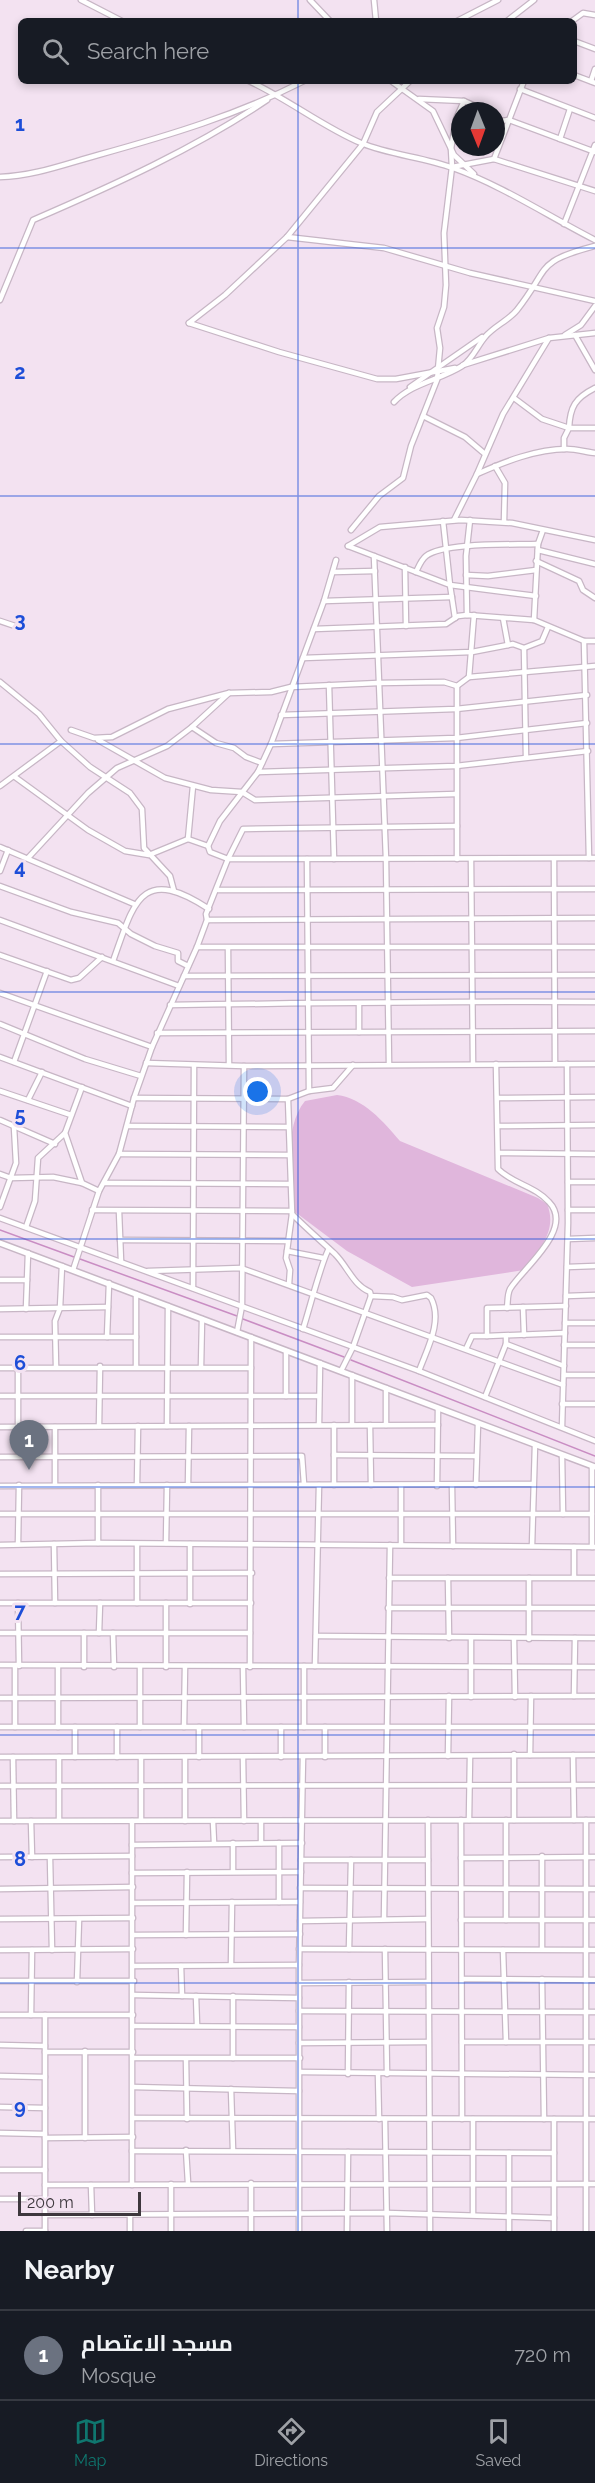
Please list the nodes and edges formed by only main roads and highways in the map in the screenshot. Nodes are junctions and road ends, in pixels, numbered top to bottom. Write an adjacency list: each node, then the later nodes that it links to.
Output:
1 (0, 1242): 2 (main road)
2 (594, 1467)

